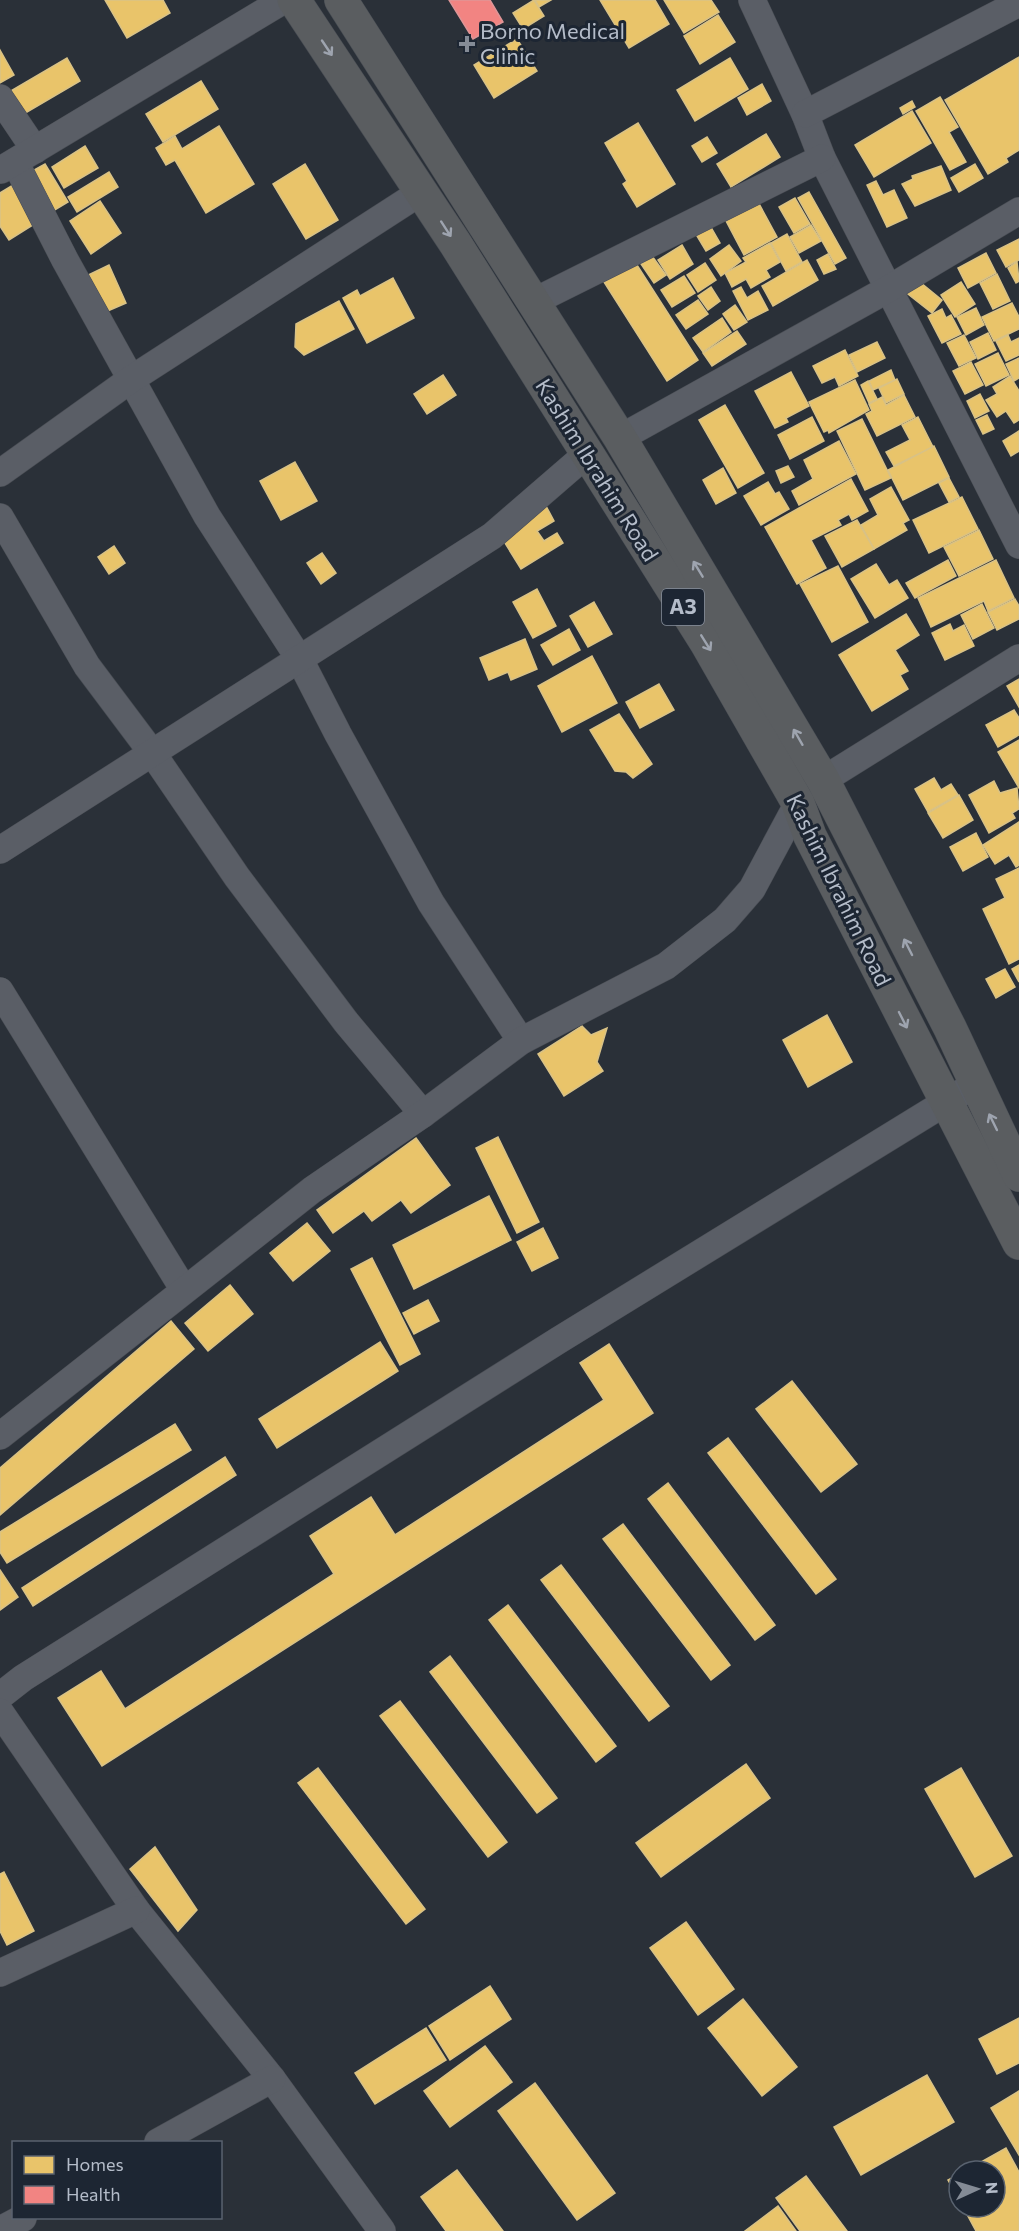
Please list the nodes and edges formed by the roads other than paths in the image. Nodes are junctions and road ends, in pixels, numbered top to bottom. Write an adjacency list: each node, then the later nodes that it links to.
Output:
1 (285, 0): 9 (street)
2 (294, 0): 10 (highway, Kashim Ibrahim Road / A3, one-way to 10)
3 (341, 0): 13 (highway, Kashim Ibrahim Road / A3)
4 (752, 0): 7 (street)
5 (1019, 3): 7 (street)
6 (0, 98): 9 (street)
7 (806, 114): 8 (street)
8 (822, 158): 12 (street); 13 (street)
9 (17, 161): 14 (street)
10 (421, 192): 14 (street); 16 (highway, Kashim Ibrahim Road / A3, one-way to 16)
11 (1019, 211): 12 (street)
12 (890, 288): 15 (street); 19 (street)
13 (533, 302): 15 (highway, Kashim Ibrahim Road / A3)
14 (130, 380): 17 (street); 21 (street)
15 (620, 438): 23 (highway, Kashim Ibrahim Road / A3, one-way to 15)
16 (588, 453): 21 (street); 24 (highway, Kashim Ibrahim Road / A3, one-way to 24)
17 (0, 473)
18 (0, 517): 22 (street)
19 (1019, 545)
20 (1019, 658): 23 (street)
21 (300, 660): 22 (street); 27 (street)
22 (153, 754): 25 (street); 30 (street)
23 (823, 780): 28 (highway, Kashim Ibrahim Road / A3, one-way to 23)
24 (798, 803): 27 (street); 29 (highway, Kashim Ibrahim Road / A3, one-way to 29)
25 (0, 850)
26 (0, 991): 33 (street)
27 (521, 1041): 30 (street)
28 (975, 1084): 29 (street); 31 (highway, Kashim Ibrahim Road / A3, one-way to 28)
29 (946, 1102): 32 (highway, Kashim Ibrahim Road / A3); 35 (street)
30 (423, 1114): 33 (street)
31 (1019, 1174)
32 (1019, 1243)
33 (184, 1290): 34 (street)
34 (1, 1433)
35 (0, 1696)
36 (0, 1712): 37 (street)
37 (136, 1910): 38 (street); 39 (street)
38 (0, 1974)
39 (272, 2079): 40 (street); 42 (street)
40 (160, 2141)
41 (19, 2219): 43 (street)
42 (377, 2229)
43 (0, 2230)

